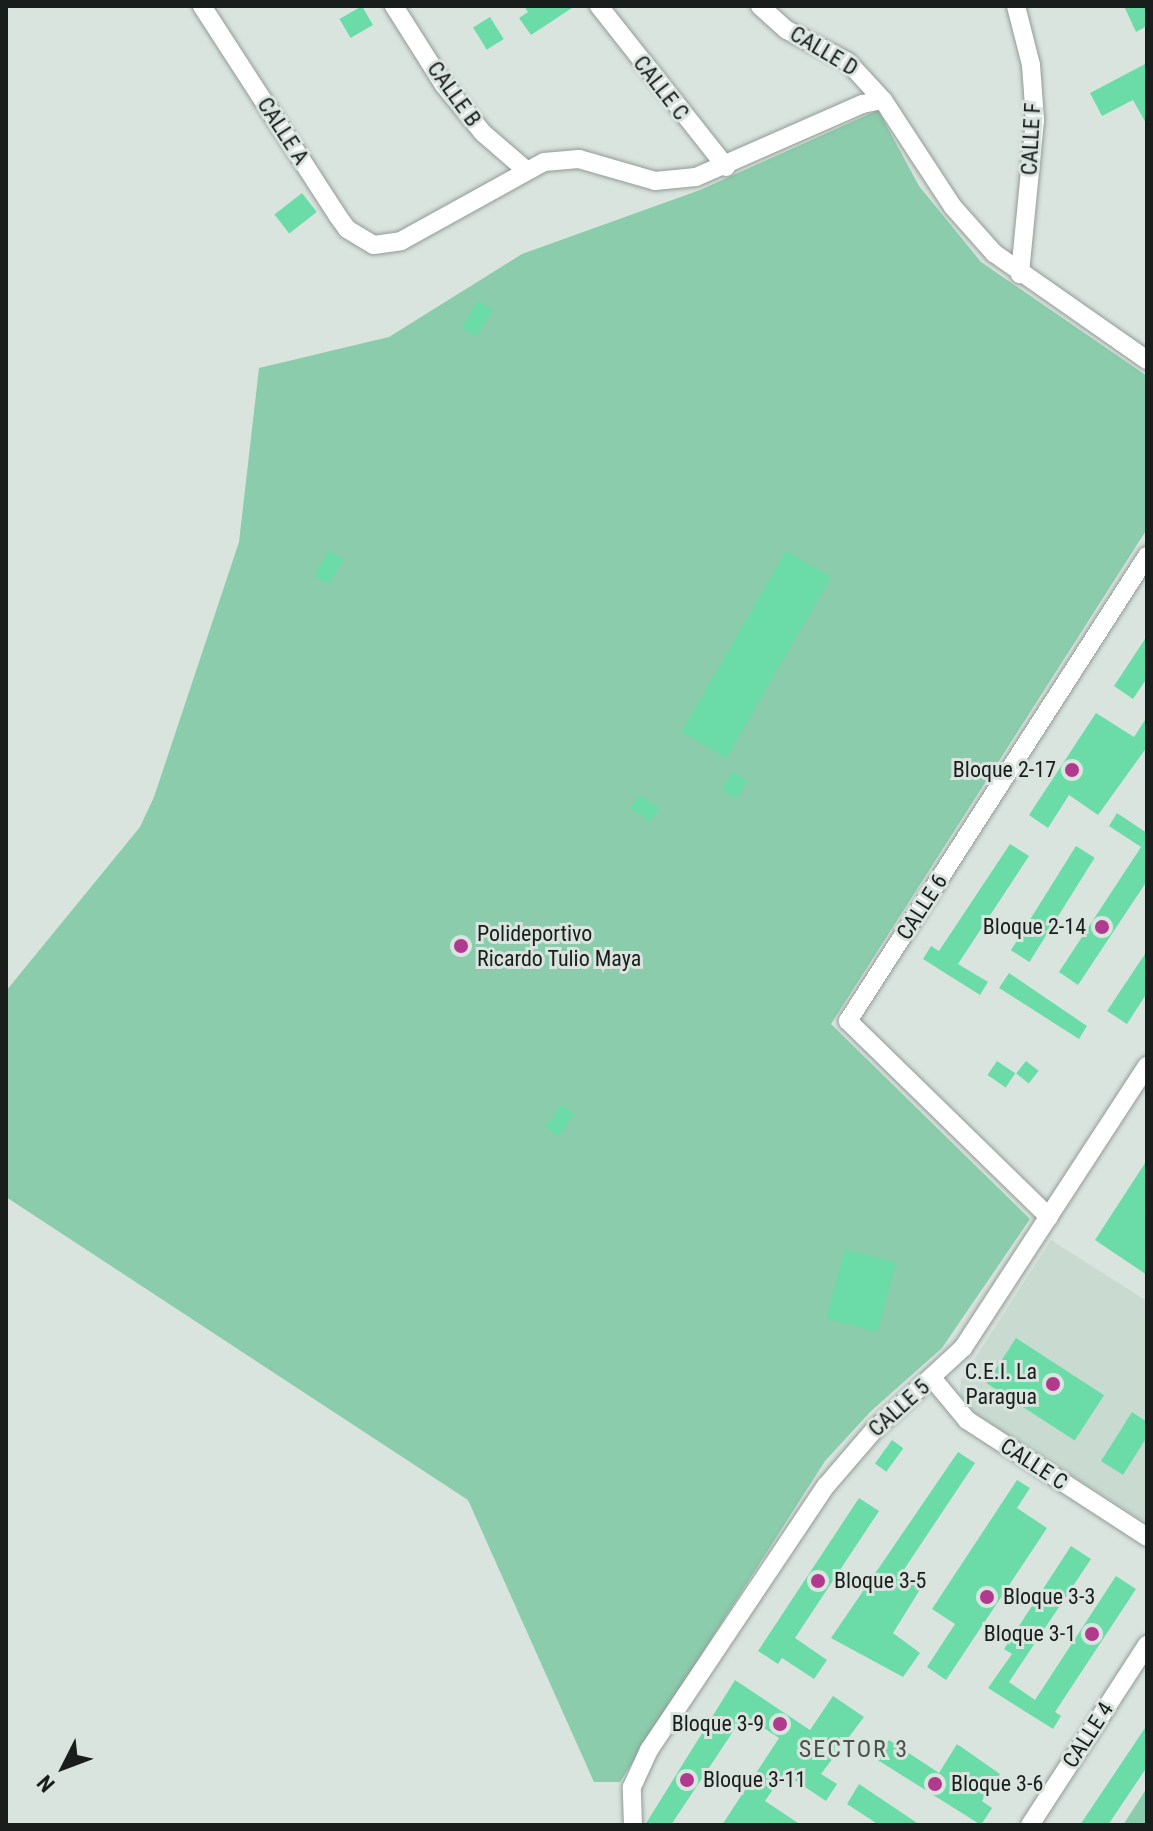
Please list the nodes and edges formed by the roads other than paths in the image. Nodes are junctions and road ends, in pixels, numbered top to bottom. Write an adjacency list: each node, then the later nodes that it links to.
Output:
1 (202, 6): 8 (street, CALLE A)
2 (394, 6): 8 (street, CALLE B)
3 (599, 6): 7 (street, CALLE C)
4 (760, 6): 6 (street, CALLE D)
5 (1016, 6): 9 (street, CALLE F)
6 (888, 106): 7 (street); 9 (street, CALLE D)
7 (726, 167): 8 (street)
8 (527, 171)
9 (1020, 274): 10 (street, CALLE D)
10 (1147, 360)
11 (1147, 556): 13 (street, CALLE 6)
12 (1147, 1066): 13 (street, CALLE 5)
13 (1049, 1217): 14 (street, CALLE 5)
14 (932, 1378): 15 (street, CALLE C); 17 (street, CALLE 5)
15 (1147, 1537)
16 (1147, 1645): 18 (street, CALLE 4)
17 (633, 1825)
18 (1030, 1825)

